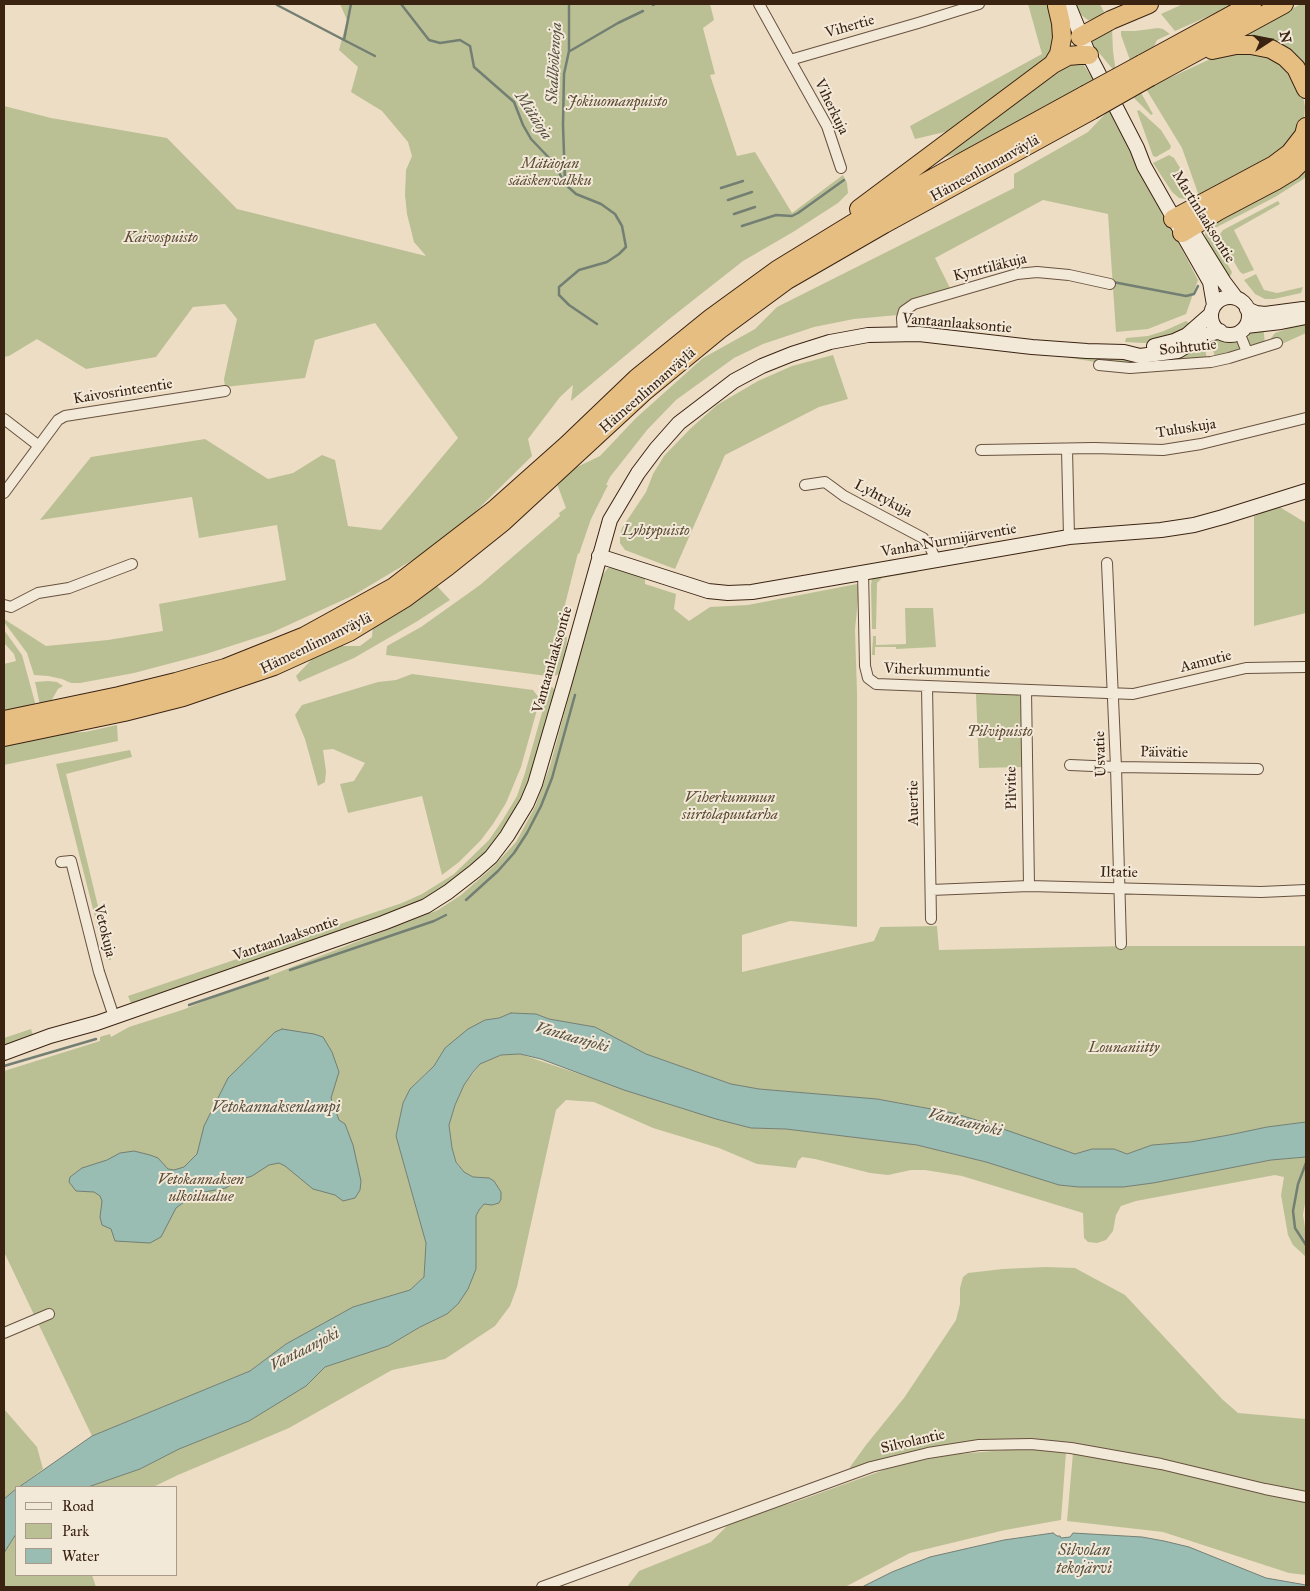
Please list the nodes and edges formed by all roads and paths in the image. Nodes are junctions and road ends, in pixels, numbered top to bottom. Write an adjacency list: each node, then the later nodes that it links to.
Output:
1 (759, 4): 10 (street)
2 (979, 4): 10 (street, Vihertie)
3 (1149, 4): 7 (highway)
4 (1252, 4): 12 (highway, Hämeenlinnanväylä)
5 (1284, 4): 9 (highway, Hämeenlinnanväylä)
6 (1060, 5): 7 (main road, Martinlaaksontie); 11 (highway)
7 (1080, 37): 8 (main road, Martinlaaksontie)
8 (1089, 55): 11 (highway); 18 (main road, Martinlaaksontie)
9 (1186, 58): 12 (highway, Hämeenlinnanväylä); 13 (highway)
10 (790, 60): 17 (street, Viherkuja)
11 (1053, 64): 19 (highway)
12 (1146, 71): 14 (highway, Hämeenlinnanväylä, bridge)
13 (1306, 89)
14 (1088, 102): 19 (highway, Hämeenlinnanväylä); 54 (highway, Hämeenlinnanväylä)
15 (1306, 127): 18 (highway)
16 (1306, 157): 18 (highway)
17 (841, 168)
18 (1182, 223): 21 (main road, Martinlaaksontie); 24 (main road, Martinlaaksontie)
19 (777, 270): 53 (highway, Hämeenlinnanväylä)
20 (1110, 284): 28 (street, Kynttiläkuja)
21 (1236, 298): 23 (main road); 24 (main road)
22 (1306, 308): 23 (main road)
23 (1247, 309): 26 (main road)
24 (1213, 310): 27 (main road); 30 (main road, Vantaanlaaksontie)
25 (1306, 318): 26 (main road)
26 (1243, 329): 27 (main road); 31 (street)
27 (1220, 331): 30 (main road, Vantaanlaaksontie)
28 (903, 334): 30 (main road, Vantaanlaaksontie); 43 (main road, Vantaanlaaksontie)
29 (1277, 343): 31 (street, Soihtutie)
30 (1124, 352)
31 (1247, 352): 32 (street, Soihtutie)
32 (1099, 366)
33 (225, 391): 36 (street, Kaivosrinteentie)
34 (4, 419): 36 (street)
35 (1305, 422): 37 (street, Tuluskuja)
36 (39, 446): 41 (street, Kaivosrinteentie)
37 (1068, 449): 38 (street, Tuluskuja); 42 (street)
38 (981, 450)
39 (804, 485): 44 (street, Lyhtykuja)
40 (1306, 491): 42 (main road, Vanha Nurmijärventie)
41 (4, 493)
42 (1070, 537): 44 (main road, Vanha Nurmijärventie)
43 (599, 556): 47 (main road, Vanha Nurmijärventie); 65 (main road, Vantaanlaaksontie)
44 (936, 560): 47 (main road, Vanha Nurmijärventie)
45 (1107, 563): 52 (street, Usvatie)
46 (132, 564): 48 (street)
47 (863, 572): 50 (street, Viherkummuntie)
48 (4, 605)
49 (1306, 667): 52 (street, Aamutie)
50 (927, 686): 51 (street, Viherkummuntie); 61 (street, Auertie)
51 (1026, 690): 52 (street, Viherkummuntie); 59 (street, Pilvitie)
52 (1114, 694): 56 (street, Usvatie)
53 (4, 720)
54 (4, 737)
55 (1070, 765): 56 (street, Päivätie)
56 (1116, 767): 57 (street, Päivätie); 60 (street, Usvatie)
57 (1258, 769)
58 (61, 862): 65 (street, Vetokuja)
59 (1029, 886): 60 (street, Iltatie); 61 (street, Iltatie)
60 (1119, 888): 62 (street, Iltatie); 64 (street, Usvatie)
61 (931, 890): 63 (street, Auertie)
62 (1306, 890)
63 (931, 919)
64 (1121, 944)
65 (114, 1017): 66 (main road, Vantaanlaaksontie)
66 (4, 1053)
67 (49, 1314): 68 (street)
68 (4, 1333)
69 (1306, 1497): 70 (street, Silvolantie)
70 (542, 1587)

